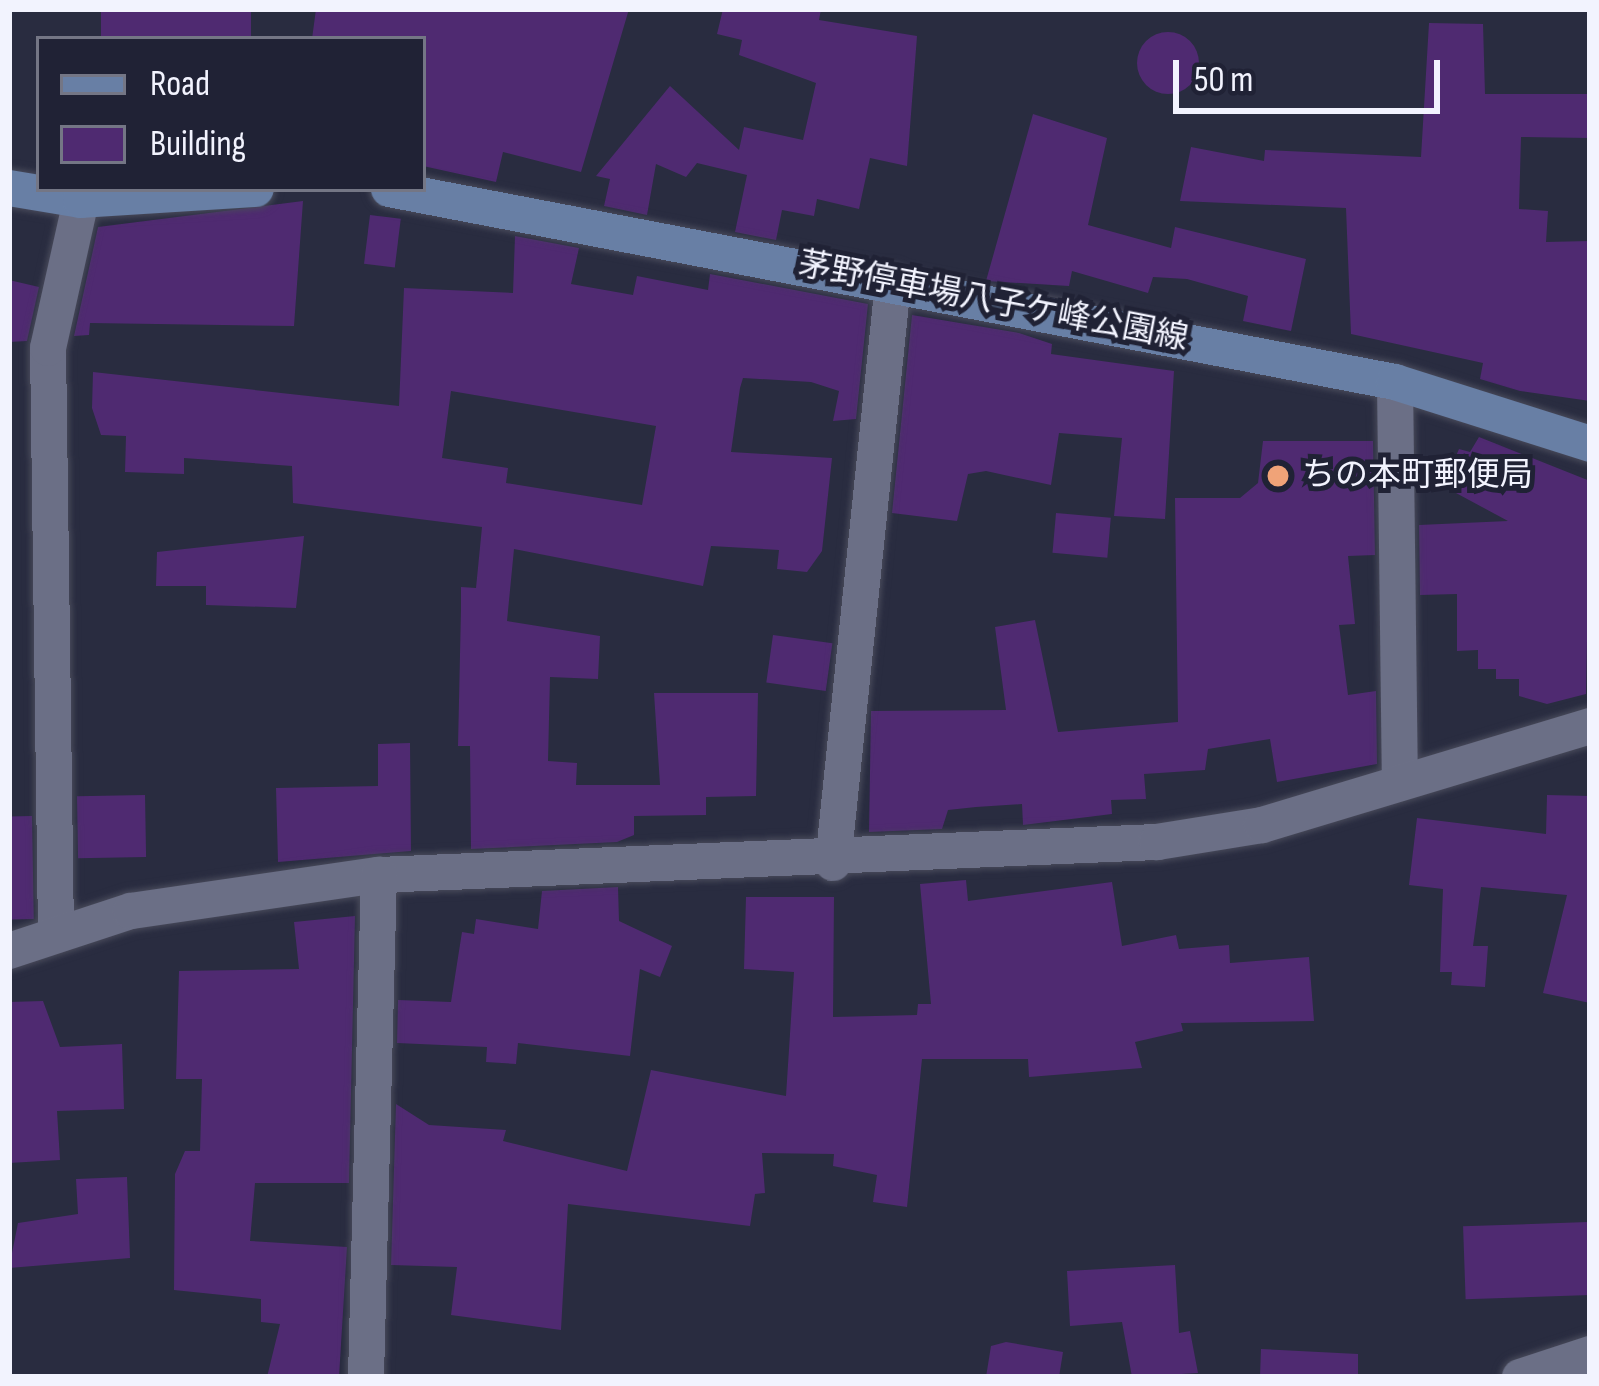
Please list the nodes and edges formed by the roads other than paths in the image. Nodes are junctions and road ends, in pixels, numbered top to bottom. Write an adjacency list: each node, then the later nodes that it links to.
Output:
1 (9, 188): 4 (main road)
2 (208, 192): 4 (main road)
3 (405, 192): 5 (main road, 茅野停車場八子ケ峰公園線)
4 (81, 200): 12 (street)
5 (893, 283): 6 (main road, 茅野停車場八子ケ峰公園線); 10 (street)
6 (1395, 382): 7 (main road, 茅野停車場八子ケ峰公園線); 9 (street)
7 (1590, 444)
8 (1590, 726): 9 (street)
9 (1400, 781): 10 (street)
10 (833, 863): 11 (street)
11 (379, 875): 12 (street); 15 (street)
12 (56, 934): 13 (street)
13 (9, 951)
14 (1590, 1354): 16 (street)
15 (366, 1377)
16 (1520, 1377)

